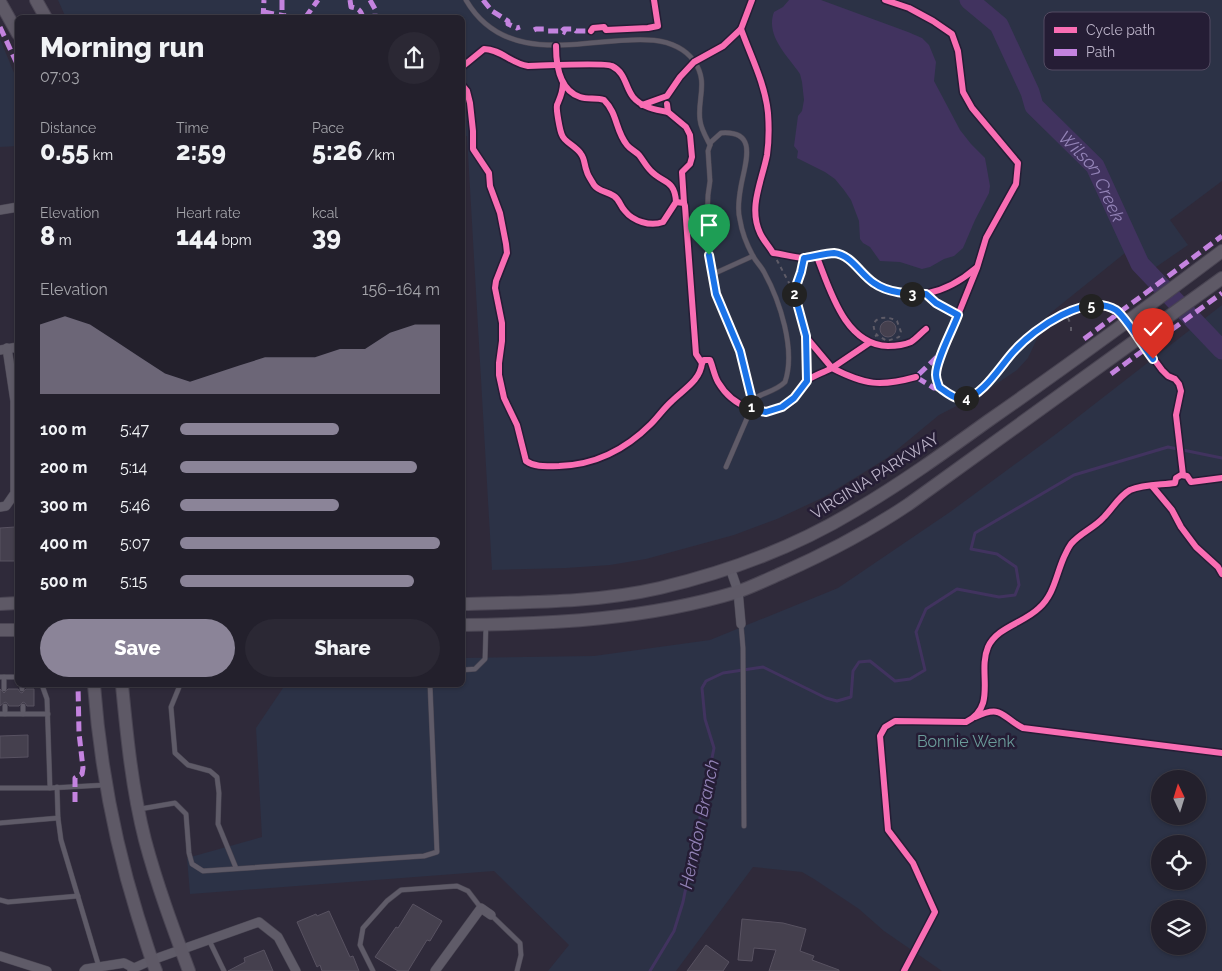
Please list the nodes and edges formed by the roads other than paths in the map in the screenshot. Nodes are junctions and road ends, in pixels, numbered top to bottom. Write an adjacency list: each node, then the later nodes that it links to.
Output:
1 (36, 0): 4 (main road)
2 (466, 0): 6 (lane)
3 (0, 2): 5 (main road)
4 (44, 15)
5 (15, 29)
6 (710, 144): 10 (lane); 11 (lane)
7 (15, 207): 8 (street)
8 (0, 210)
9 (1222, 251): 17 (main road, VIRGINIA PARKWAY)
10 (753, 256): 11 (lane); 14 (lane)
11 (711, 275): 14 (lane)
12 (1222, 278): 18 (main road)
13 (3, 349): 16 (street)
14 (752, 400): 15 (lane)
15 (726, 467)
16 (0, 507)
17 (730, 568): 18 (street); 19 (main road, VIRGINIA PARKWAY)
18 (738, 592): 23 (street); 25 (main road)
19 (486, 603): 22 (main road, VIRGINIA PARKWAY); 25 (main road)
20 (0, 604): 21 (main road)
21 (15, 604)
22 (465, 604)
23 (741, 624): 49 (lane)
24 (465, 625): 25 (main road)
25 (486, 625): 28 (lane)
26 (0, 630): 27 (main road)
27 (15, 630)
28 (465, 670)
29 (2, 677): 30 (lane); 36 (lane)
30 (15, 677)
31 (43, 687): 41 (lane)
32 (94, 687): 42 (main road)
33 (122, 687): 46 (main road)
34 (179, 687): 50 (lane)
35 (430, 687): 50 (lane)
36 (4, 689)
37 (5, 706): 39 (lane)
38 (23, 706): 40 (lane)
39 (2, 714): 40 (lane)
40 (23, 714): 41 (lane)
41 (48, 714): 45 (lane)
42 (105, 785): 43 (lane); 58 (main road)
43 (57, 787): 45 (lane); 47 (lane)
44 (0, 788): 45 (lane)
45 (50, 788)
46 (139, 809): 50 (lane); 56 (main road)
47 (58, 818): 48 (lane); 51 (lane)
48 (0, 823)
49 (744, 826)
50 (236, 868)
51 (78, 896): 52 (lane); 59 (lane)
52 (0, 900)
53 (481, 908): 54 (street); 66 (lane); 67 (street)
54 (491, 915): 68 (lane)
55 (209, 940): 56 (street); 64 (lane); 65 (street)
56 (181, 950): 58 (street); 63 (main road)
57 (0, 956): 61 (street)
58 (154, 966): 60 (street)
59 (99, 969): 60 (street); 62 (street)
60 (133, 969)
61 (47, 971)
62 (84, 971)
63 (189, 971)
64 (224, 971)
65 (296, 971)
66 (373, 971)
67 (435, 971)
68 (517, 971)

